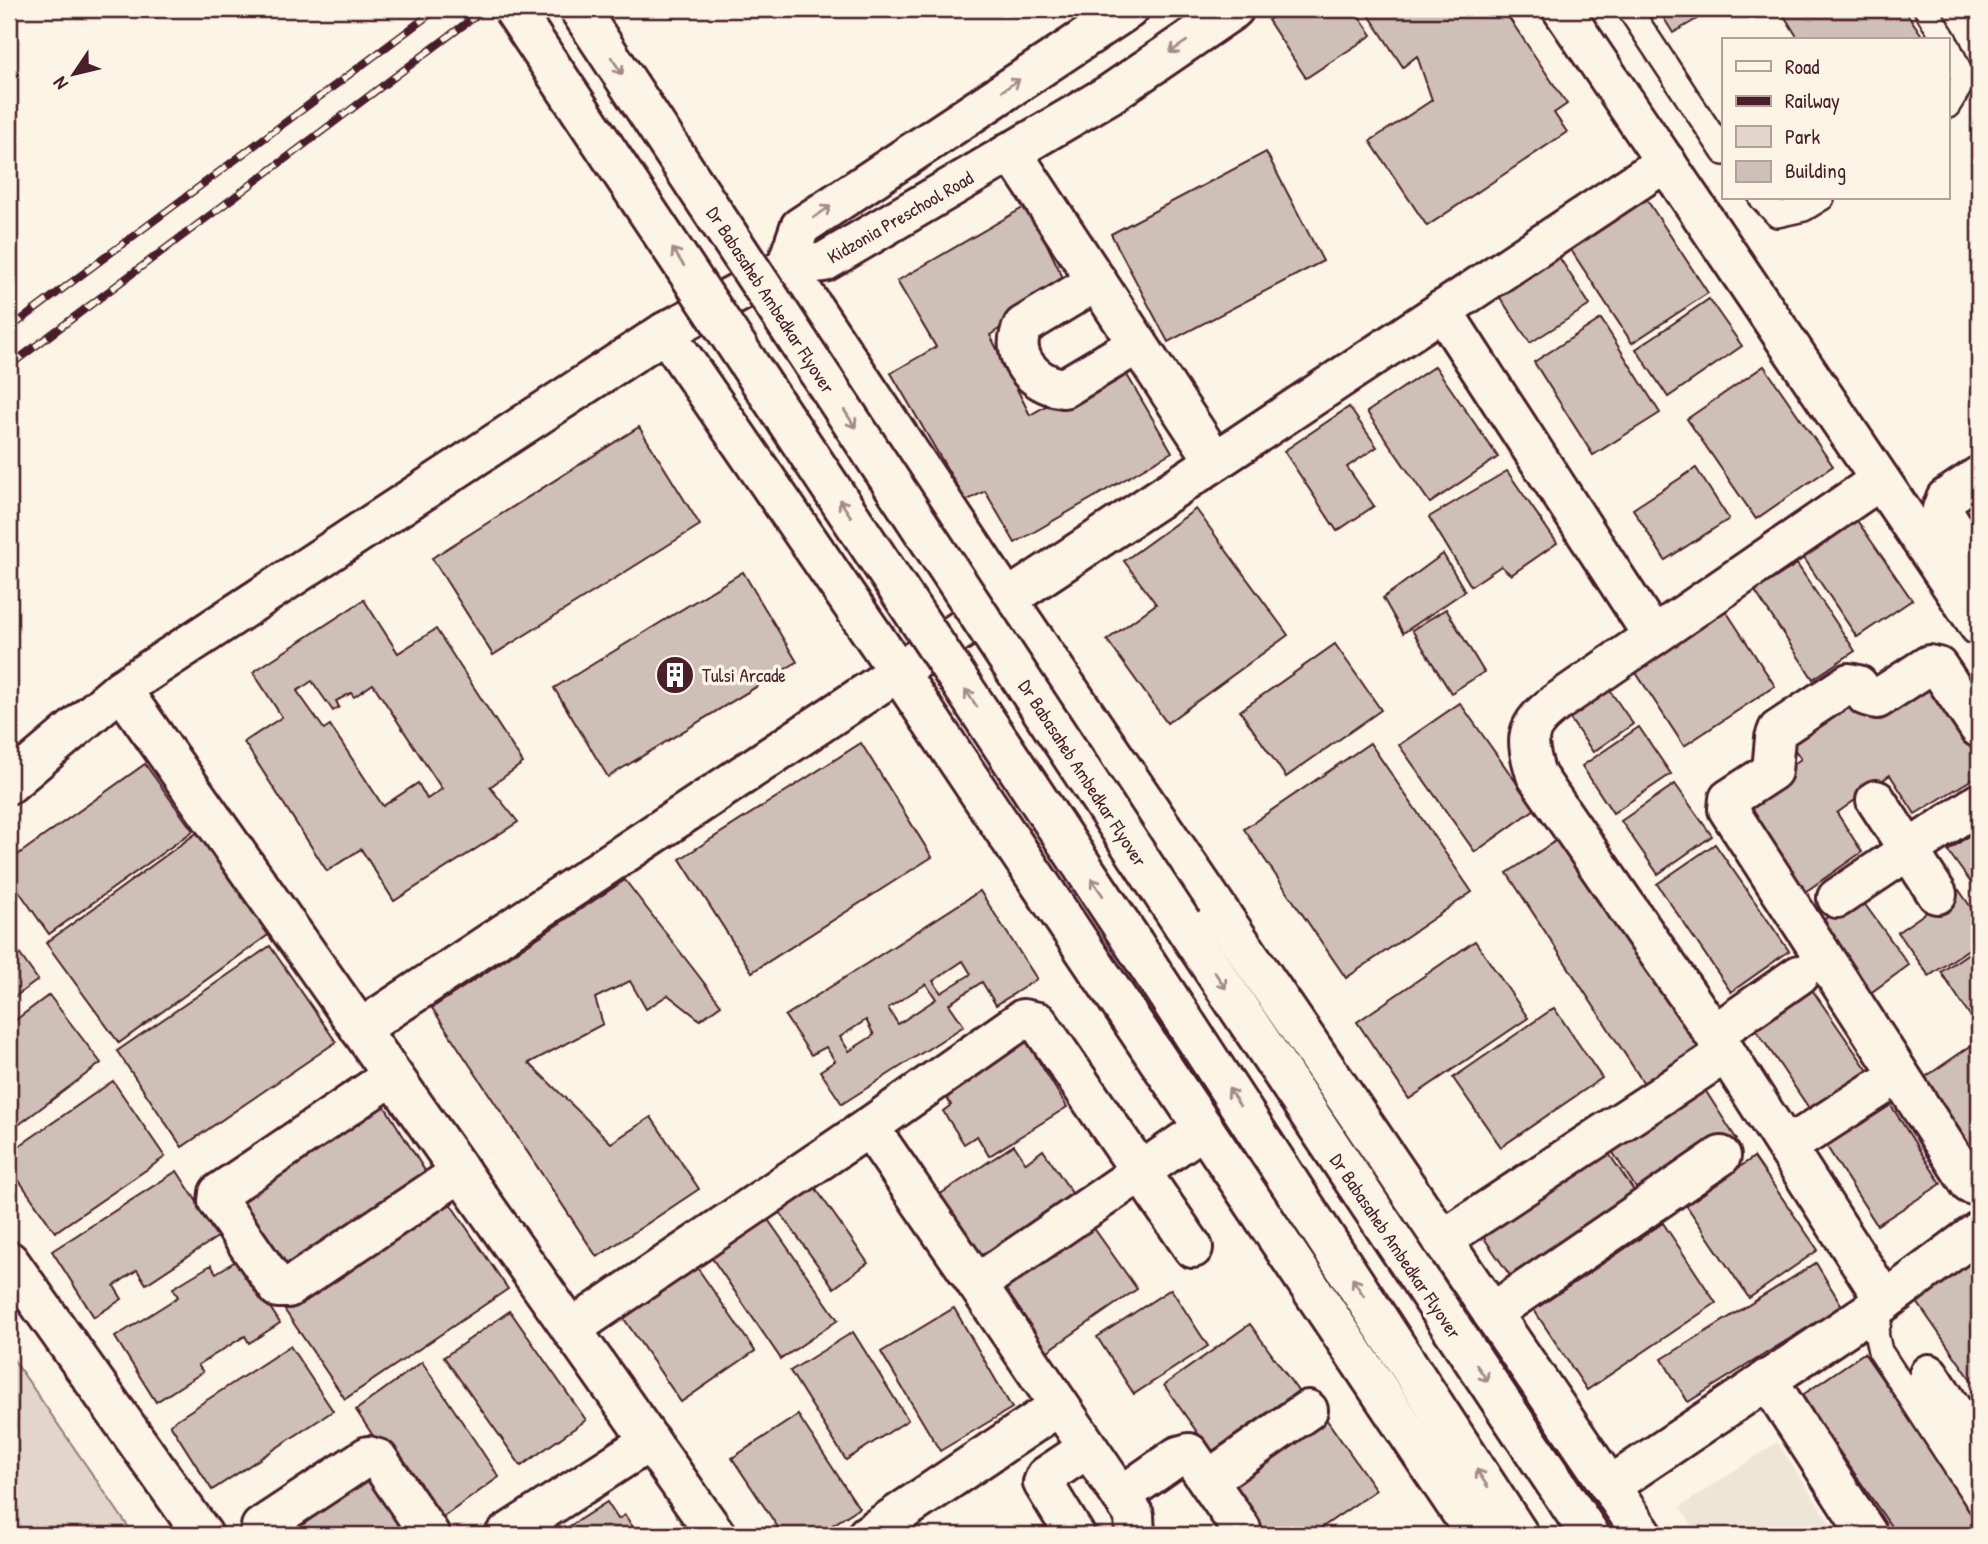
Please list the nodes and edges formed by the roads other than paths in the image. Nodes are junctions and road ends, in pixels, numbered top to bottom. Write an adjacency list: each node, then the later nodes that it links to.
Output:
1 (513, 9): 78 (street, one-way to 1, bridge)
2 (579, 9): 79 (street, Dr Babasaheb Ambedkar Flyover, one-way to 79, bridge)
3 (1129, 9): 16 (street, Kidzonia Preschool Road, one-way to 3)
4 (1234, 9): 12 (street, Kidzonia Preschool Road, one-way to 12)
5 (1562, 9): 13 (street)
6 (1629, 9): 11 (lane)
7 (1926, 9): 8 (lane)
8 (1944, 38)
9 (1950, 50): 10 (lane)
10 (1950, 103)
11 (1722, 150)
12 (1011, 151): 16 (street, Kidzonia Preschool Road); 17 (street)
13 (1666, 162): 18 (street); 23 (street)
14 (1763, 200): 15 (lane)
15 (1819, 200)
16 (786, 267): 19 (street); 25 (street)
17 (1097, 281): 20 (street); 20 (street)
18 (1442, 310): 21 (street); 27 (street)
19 (665, 332): 28 (street); 29 (street)
20 (1138, 344): 21 (street)
21 (1215, 461): 25 (street)
22 (1979, 476): 24 (street)
23 (1880, 480): 24 (street); 27 (street)
24 (1971, 577): 26 (street)
25 (1007, 599): 28 (street); 50 (street)
26 (1979, 626)
27 (1653, 636): 39 (street)
28 (899, 673): 38 (street); 43 (street)
29 (121, 689): 31 (street); 38 (street)
30 (1979, 728): 48 (street)
31 (9, 784)
32 (1876, 800): 34 (street)
33 (1979, 803): 34 (street)
34 (1909, 850): 35 (street); 36 (street)
35 (1937, 894)
36 (1838, 898)
37 (1799, 975): 39 (street)
38 (360, 1029): 40 (street)
39 (1720, 1044): 44 (street); 50 (street)
40 (393, 1076): 47 (street); 47 (street)
41 (1877, 1089): 44 (street)
42 (869, 1126): 46 (street); 53 (street); 56 (street)
43 (1204, 1129): 46 (street); 77 (street)
44 (1787, 1147): 54 (street)
45 (1721, 1156): 55 (street)
46 (1141, 1171): 51 (street); 53 (street)
47 (461, 1172): 56 (street)
48 (1979, 1187)
49 (1979, 1231): 54 (street)
50 (1442, 1240): 55 (street)
51 (1193, 1248)
52 (9, 1261): 68 (street)
53 (977, 1284): 59 (street)
54 (1885, 1301): 58 (street); 67 (lane)
55 (1492, 1313): 65 (street)
56 (571, 1329): 61 (street)
57 (1929, 1374): 63 (street)
58 (1768, 1379): 65 (street); 81 (street)
59 (1059, 1406): 62 (street); 73 (street)
60 (1308, 1410): 64 (street)
61 (650, 1441): 71 (street); 72 (street)
62 (1088, 1448): 66 (street); 74 (street)
63 (1979, 1452)
64 (1208, 1480): 66 (street); 76 (street)
65 (1609, 1486): 80 (street)
66 (1121, 1496): 75 (street)
67 (1979, 1503)
68 (202, 1535)
69 (260, 1535): 70 (street)
70 (430, 1535)
71 (505, 1535)
72 (716, 1535)
73 (867, 1535)
74 (1075, 1535)
75 (1135, 1535)
76 (1241, 1535)
77 (1476, 1535)
78 (1519, 1535)
79 (1590, 1535)
80 (1643, 1535)
81 (1868, 1535)

